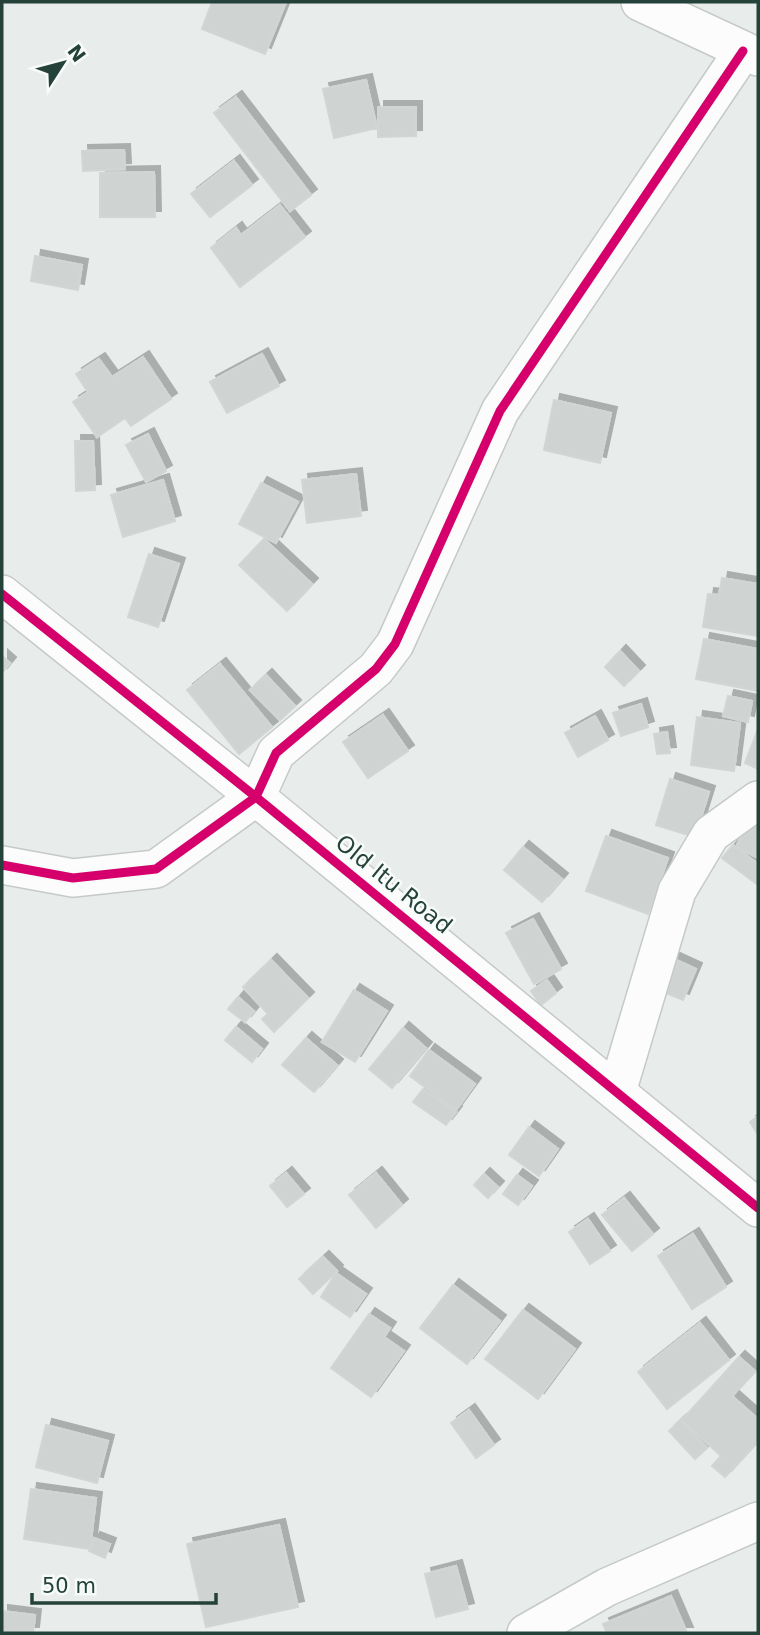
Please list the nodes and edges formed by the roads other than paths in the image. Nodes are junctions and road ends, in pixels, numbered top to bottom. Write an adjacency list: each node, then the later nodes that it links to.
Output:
1 (640, 2): 2 (street)
2 (751, 54): 4 (street)
3 (2, 594): 4 (street, Old Itu Road)
4 (256, 797): 6 (street); 7 (street, Old Itu Road)
5 (758, 800): 7 (street)
6 (2, 865)
7 (617, 1092): 8 (street, Old Itu Road)
8 (758, 1208)
9 (758, 1521): 10 (street)
10 (526, 1633)

